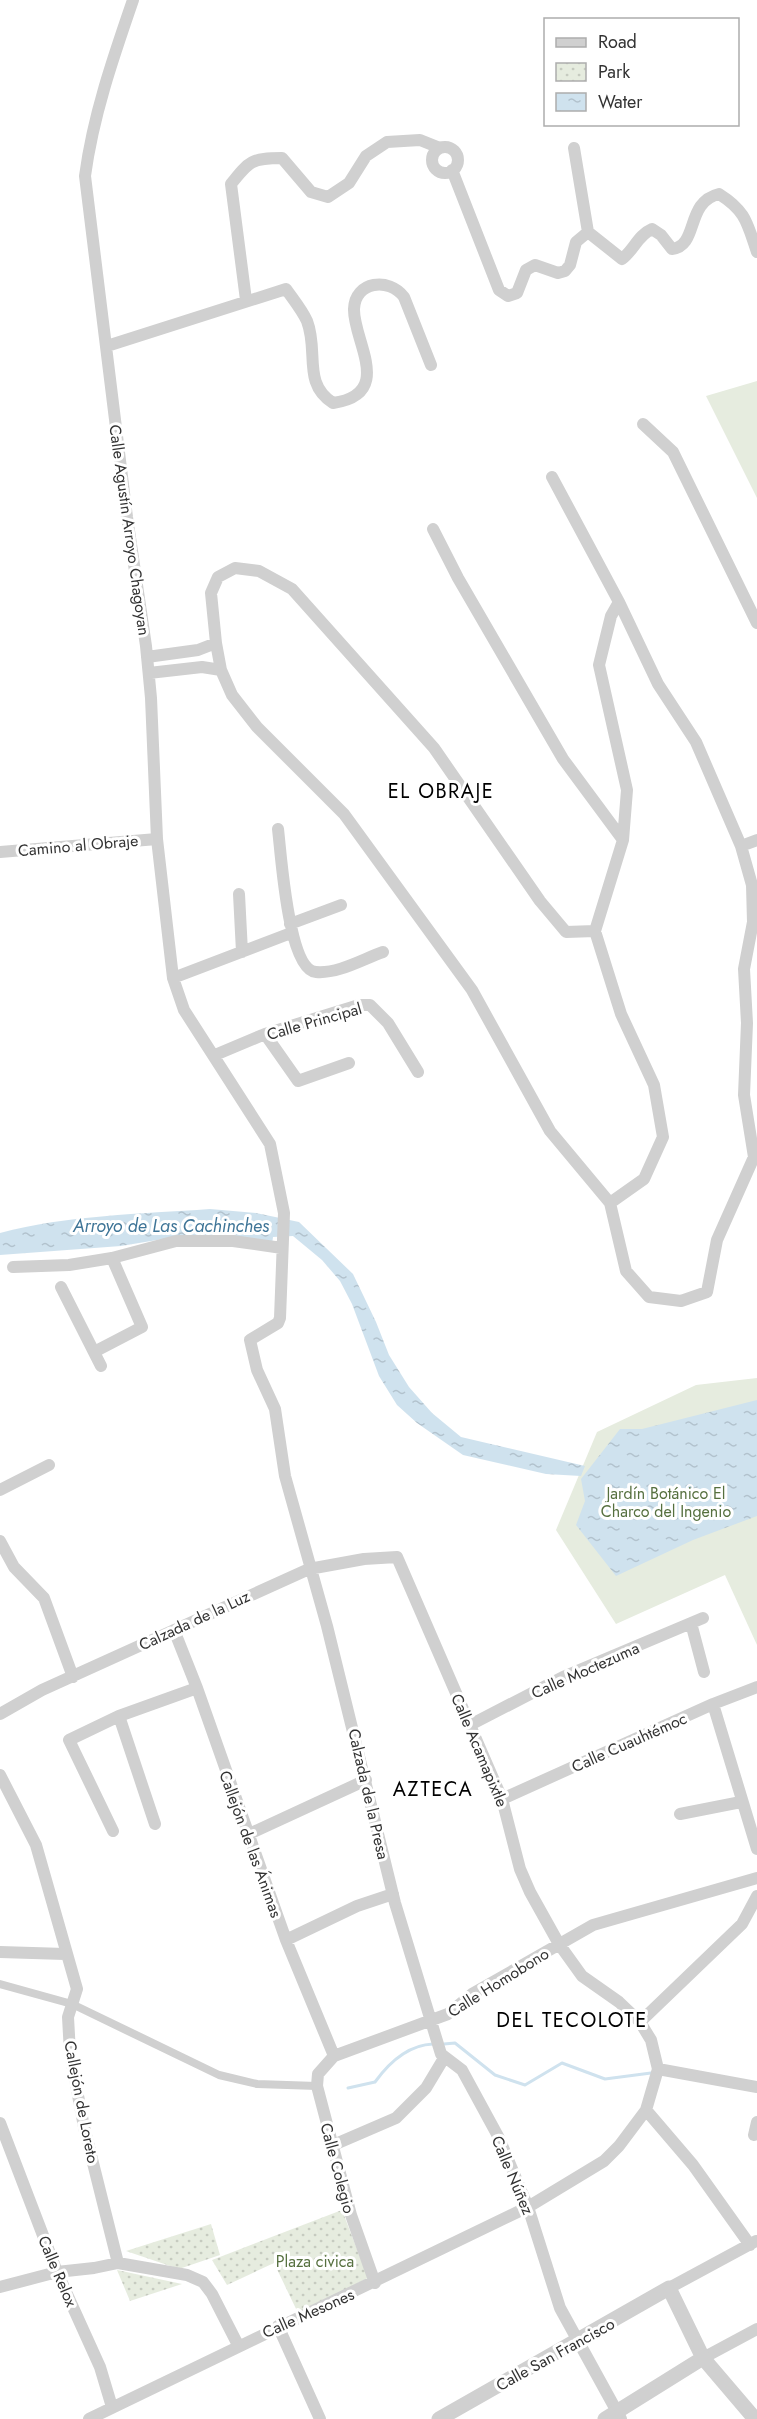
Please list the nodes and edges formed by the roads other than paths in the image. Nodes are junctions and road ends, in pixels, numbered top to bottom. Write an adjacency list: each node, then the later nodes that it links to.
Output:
1 (133, 0): 8 (street, Calle Agustín Arroyo Chagoyan)
2 (440, 148): 4 (street); 4 (street); 7 (street)
3 (574, 148): 5 (street)
4 (452, 170): 5 (street)
5 (588, 232): 6 (street)
6 (757, 252)
7 (246, 300): 8 (street); 9 (street)
8 (107, 346): 16 (street, Calle Agustín Arroyo Chagoyan)
9 (430, 365)
10 (643, 424): 14 (street)
11 (552, 477): 13 (street)
12 (433, 529): 21 (street)
13 (619, 602): 21 (street); 23 (street)
14 (757, 623)
15 (216, 643): 16 (street); 17 (street); 28 (street)
16 (147, 657): 18 (street, Calle Agustín Arroyo Chagoyan)
17 (221, 670): 18 (street); 36 (street)
18 (149, 673): 20 (street, Calle Agustín Arroyo Chagoyan)
19 (278, 829): 27 (street)
20 (157, 839): 24 (street, Camino al Obraje); 31 (street, Calle Agustín Arroyo Chagoyan)
21 (623, 840): 28 (street)
22 (757, 840): 23 (street)
23 (741, 846): 36 (street)
24 (0, 852)
25 (239, 894): 29 (street)
26 (340, 906): 27 (street)
27 (290, 929): 29 (street); 30 (street)
28 (595, 931): 36 (street)
29 (242, 952): 31 (street)
30 (383, 952)
31 (173, 978): 33 (street, Calle Agustín Arroyo Chagoyan)
32 (265, 1034): 33 (street, Calle Principal); 34 (street); 35 (street, Calle Principal)
33 (215, 1055): 37 (street, Calle Agustín Arroyo Chagoyan)
34 (349, 1063)
35 (418, 1072)
36 (610, 1203)
37 (282, 1246): 38 (street); 41 (street, Calle Agustín Arroyo Chagoyan)
38 (112, 1258): 39 (street); 42 (street)
39 (13, 1267)
40 (61, 1287): 42 (street)
41 (250, 1340): 48 (street, Calzada de la Presa)
42 (94, 1352): 43 (street)
43 (101, 1366)
44 (49, 1465): 45 (street)
45 (0, 1490)
46 (0, 1541): 51 (street)
47 (397, 1557): 48 (street, Calzada de la Luz); 57 (street, Calle Acamapixtle)
48 (309, 1569): 49 (street, Calzada de la Luz); 59 (street, Calzada de la Presa)
49 (174, 1630): 51 (street, Calzada de la Luz); 53 (street, Callejón de las Ánimas)
50 (704, 1672): 57 (street, Calle Moctezuma)
51 (73, 1677): 55 (street, Calzada de la Luz)
52 (757, 1687): 54 (street, Calle Cuauhtémoc)
53 (197, 1688): 56 (street); 65 (street, Callejón de las Ánimas)
54 (712, 1704): 60 (street, Calle Cuauhtémoc); 61 (street)
55 (0, 1714)
56 (119, 1716): 63 (street); 64 (street)
57 (470, 1725): 60 (street, Calle Acamapixtle)
58 (0, 1775): 73 (street, Callejón de Loreto)
59 (366, 1780): 65 (street); 68 (street, Calzada de la Presa)
60 (502, 1799): 71 (street, Calle Acamapixtle)
61 (741, 1802): 62 (street); 66 (street)
62 (681, 1814)
63 (155, 1824)
64 (112, 1831)
65 (247, 1835): 70 (street, Callejón de las Ánimas)
66 (757, 1849)
67 (757, 1878): 71 (street, Calle Homobono)
68 (393, 1894): 70 (street); 76 (street, Calzada de la Presa)
69 (757, 1896): 77 (street)
70 (286, 1940): 78 (street, Callejón de las Ánimas)
71 (558, 1942): 76 (street, Calle Homobono); 77 (street, Calle Acamapixtle)
72 (0, 1952): 73 (street)
73 (65, 1954): 75 (street, Callejón de Loreto)
74 (0, 1984): 75 (street)
75 (72, 2004): 81 (street); 90 (street, Callejón de Loreto)
76 (431, 2019): 78 (street, Calle Homobono); 79 (street)
77 (640, 2022): 80 (street)
78 (334, 2056): 81 (street)
79 (444, 2058): 87 (street); 88 (street, Calle Núñez)
80 (658, 2069): 82 (street); 83 (street)
81 (317, 2086): 87 (street, Calle Colegio)
82 (757, 2087)
83 (646, 2110): 88 (street, Calle Mesones); 89 (street)
84 (757, 2122): 86 (street)
85 (0, 2123): 91 (street, Calle Relox)
86 (754, 2135)
87 (331, 2146): 92 (street, Calle Colegio)
88 (528, 2207): 92 (street, Calle Mesones); 97 (street, Calle Núñez)
89 (753, 2243): 94 (street)
90 (118, 2263): 91 (street); 98 (street)
91 (57, 2272): 93 (street); 100 (street, Calle Relox)
92 (375, 2283): 95 (street, Calle Mesones)
93 (0, 2287)
94 (669, 2288): 97 (street, Calle San Francisco); 99 (street)
95 (278, 2326): 98 (street, Calle Mesones); 103 (street)
96 (757, 2329): 99 (street)
97 (578, 2342): 101 (street, Calle Núñez); 104 (street, Calle San Francisco)
98 (238, 2345): 100 (street, Calle Mesones)
99 (704, 2358): 101 (street); 105 (street)
100 (114, 2413): 102 (street, Calle Mesones)
101 (614, 2417)
102 (89, 2419)
103 (320, 2419)
104 (439, 2419)
105 (755, 2419)

